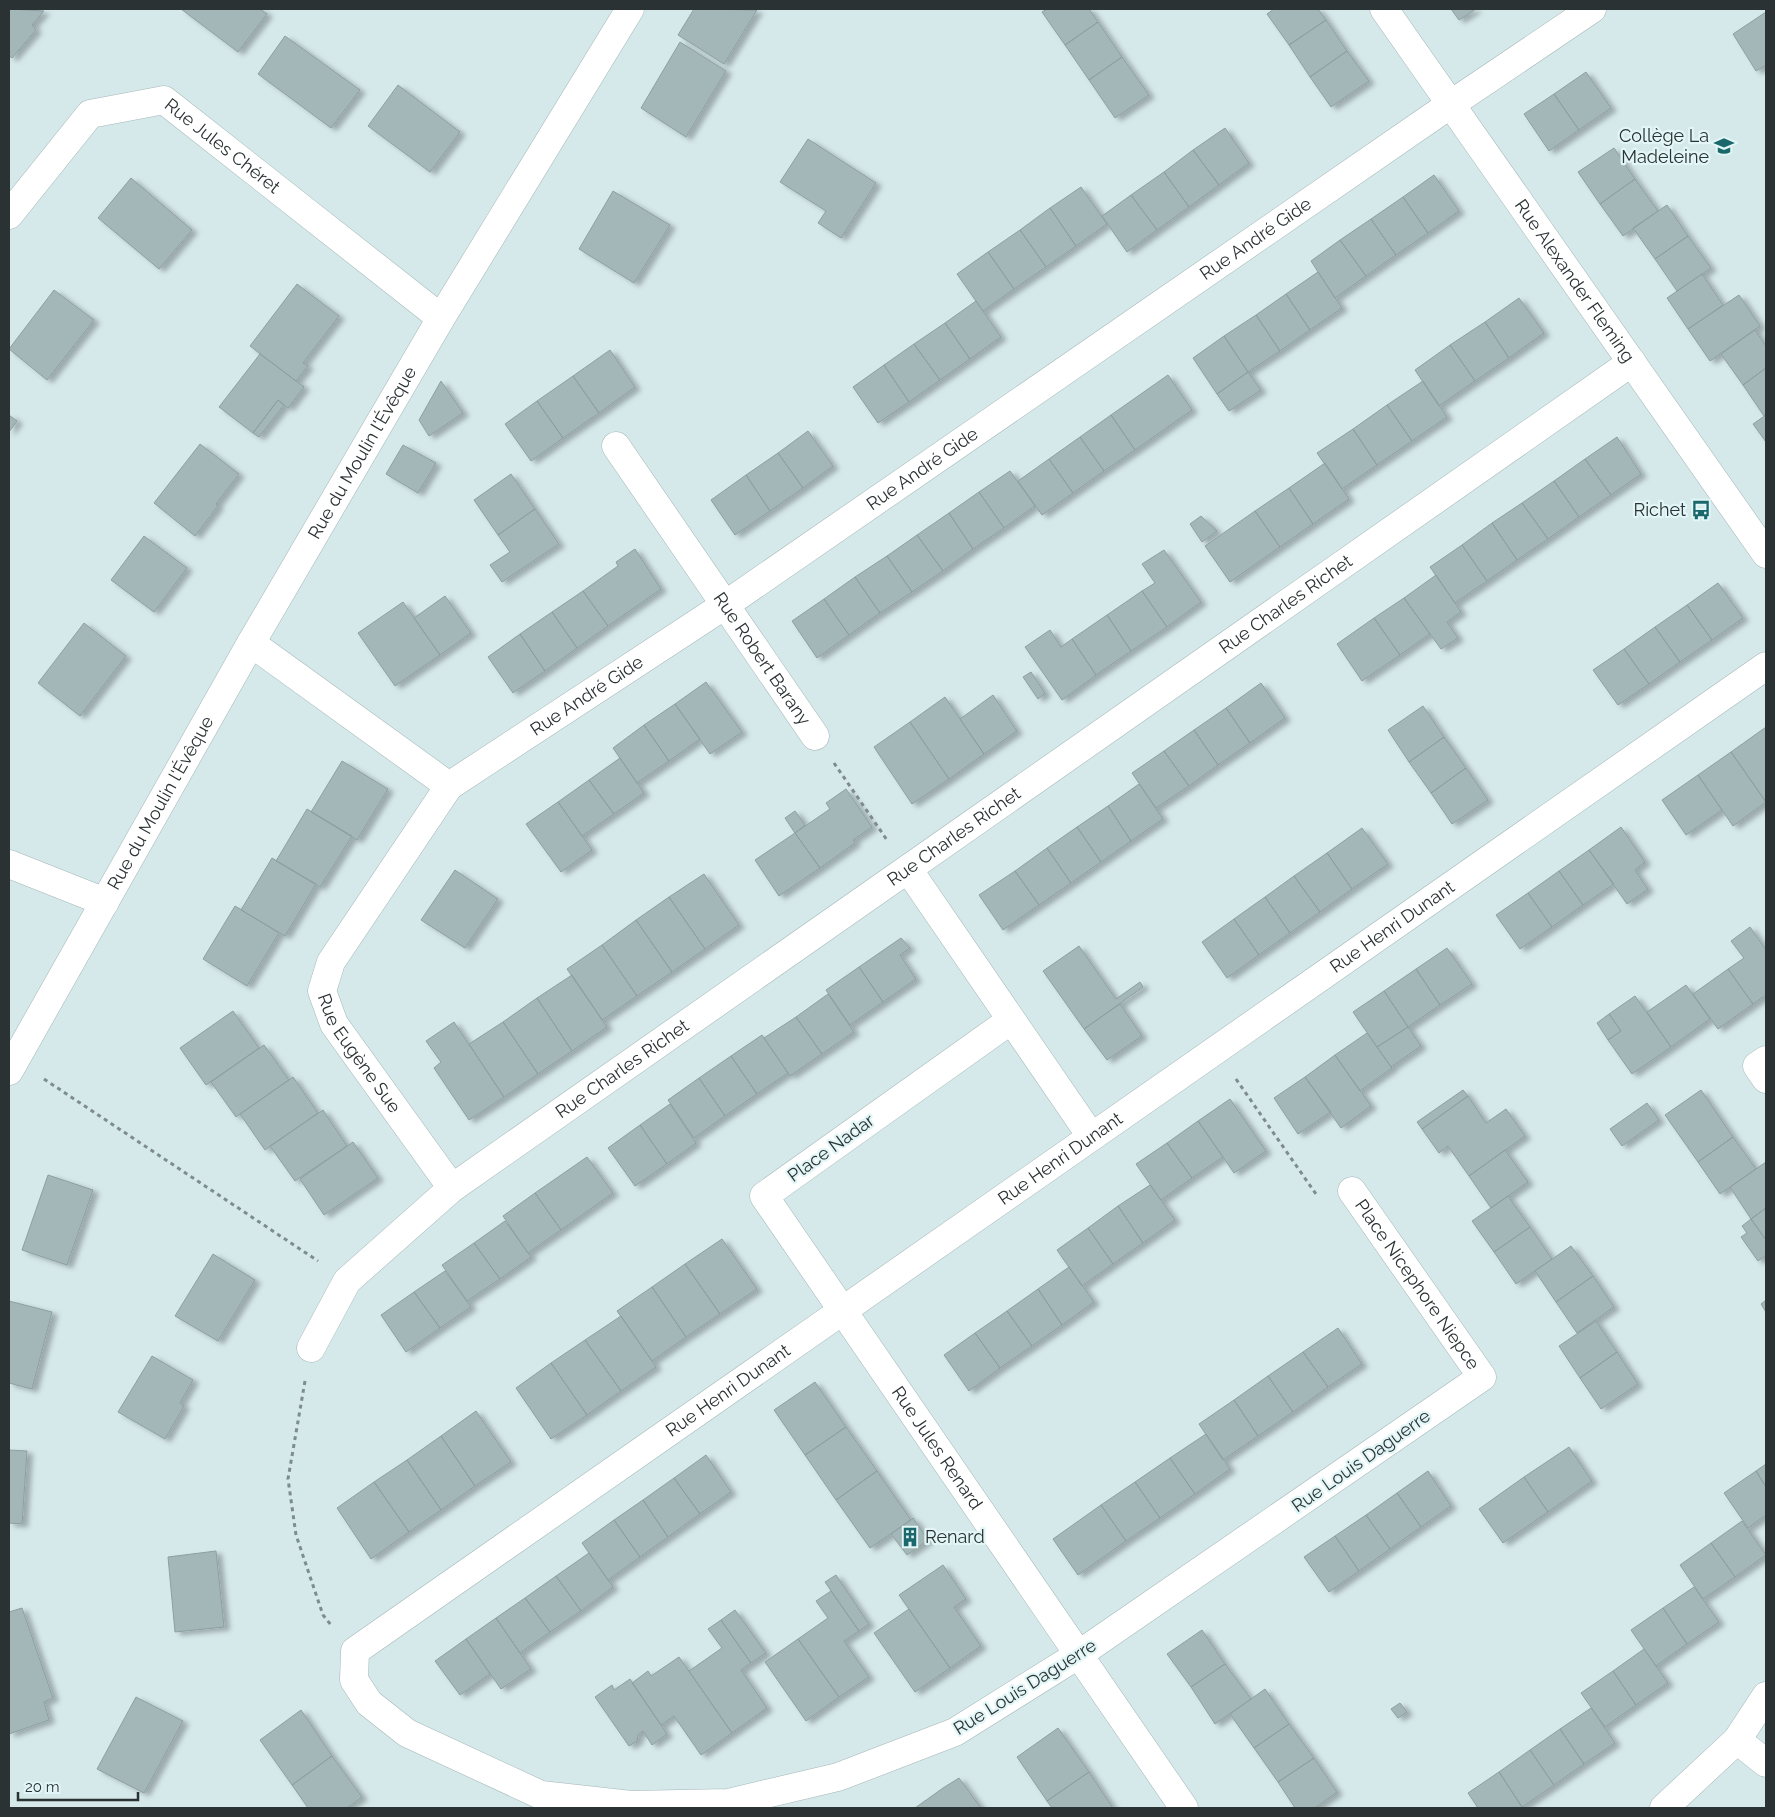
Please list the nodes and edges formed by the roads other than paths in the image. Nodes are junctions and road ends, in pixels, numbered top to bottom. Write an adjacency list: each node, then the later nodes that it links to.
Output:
1 (630, 9): 6 (street, Rue du Moulin l'Évêque)
2 (1384, 9): 4 (street, Rue Alexander Fleming)
3 (1592, 9): 4 (street, Rue André Gide)
4 (1451, 104): 7 (street, Rue Alexander Fleming); 10 (street, Rue André Gide)
5 (9, 215): 6 (street, Rue Jules Chéret)
6 (441, 318): 11 (street, Rue du Moulin l'Évêque)
7 (1632, 362): 9 (street, Rue Alexander Fleming); 16 (street, Rue Charles Richet)
8 (616, 446): 10 (street, Rue Robert Barany)
9 (1766, 554)
10 (725, 605): 13 (street, Rue Robert Barany); 14 (street, Rue André Gide)
11 (251, 643): 14 (street); 17 (street, Rue du Moulin l'Évêque)
12 (1766, 666): 22 (street, Rue Henri Dunant)
13 (815, 736)
14 (448, 786): 23 (street, Rue Eugène Sue)
15 (9, 864): 17 (street)
16 (908, 869): 18 (street); 23 (street, Rue Charles Richet)
17 (105, 902): 20 (street, Rue du Moulin l'Évêque)
18 (1011, 1020): 22 (street); 25 (street, Place Nadar)
19 (1766, 1060): 21 (street)
20 (12, 1065)
21 (1766, 1079)
22 (1091, 1136): 25 (street, Rue Henri Dunant)
23 (452, 1188): 26 (street, Rue Charles Richet)
24 (1352, 1191): 27 (street, Place Nicephore Niepce)
25 (842, 1311): 28 (street, Rue Henri Dunant); 29 (street, Rue Jules Renard)
26 (310, 1348)
27 (1482, 1377): 29 (street, Rue Louis Daguerre)
28 (355, 1651): 33 (street, Rue Louis Daguerre)
29 (1078, 1655): 33 (street, Rue Louis Daguerre); 34 (street, Rue Jules Renard)
30 (1766, 1696): 31 (street)
31 (1736, 1740): 32 (street); 35 (street)
32 (1766, 1763)
33 (540, 1802)
34 (1184, 1808)
35 (1664, 1808)

